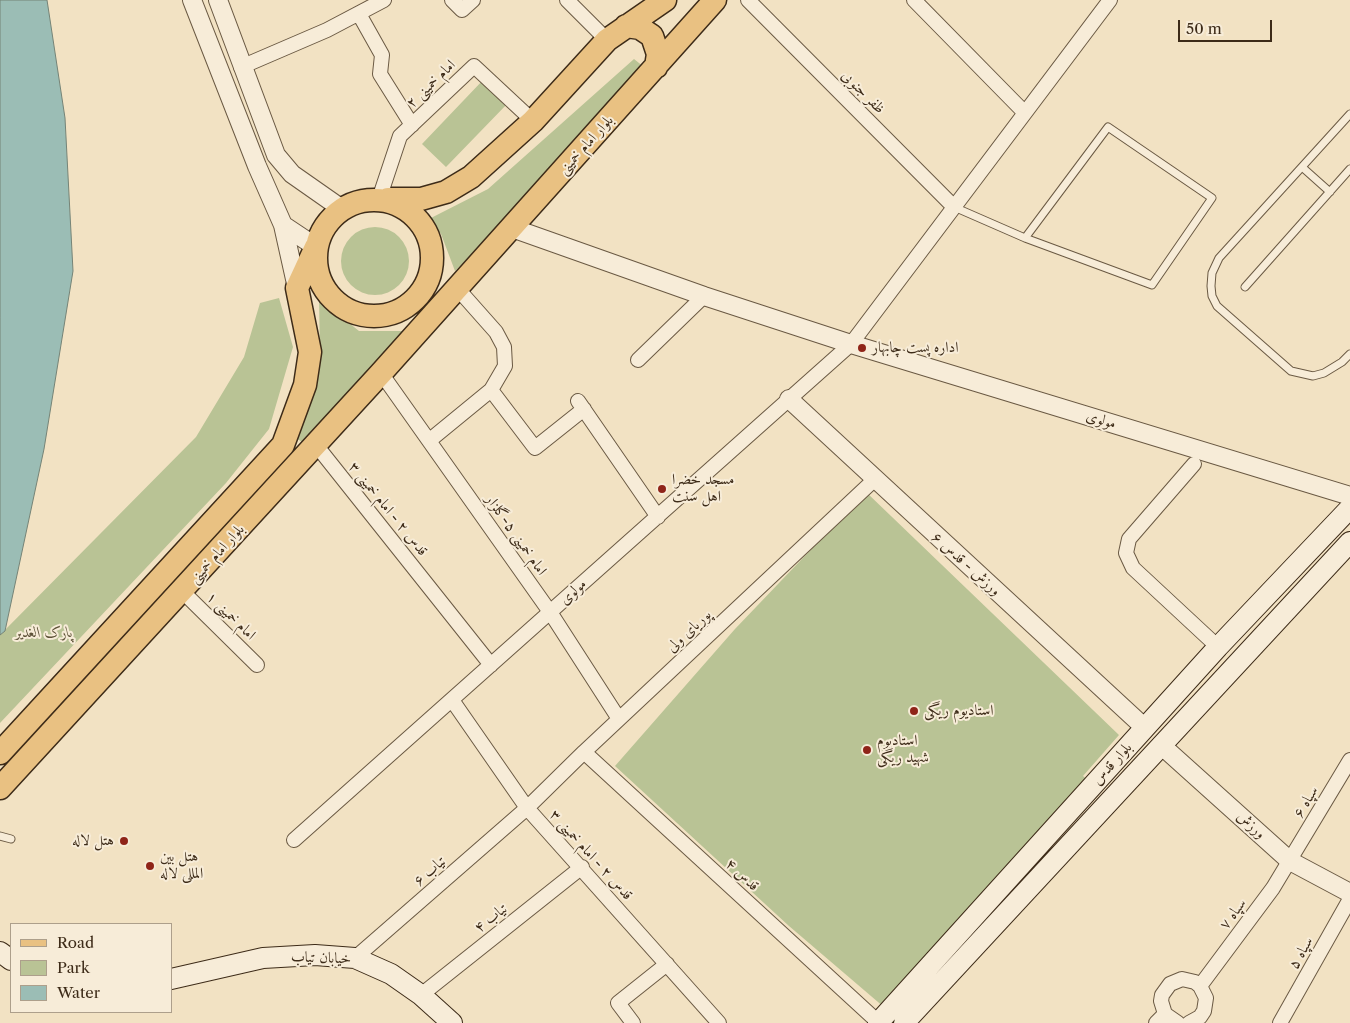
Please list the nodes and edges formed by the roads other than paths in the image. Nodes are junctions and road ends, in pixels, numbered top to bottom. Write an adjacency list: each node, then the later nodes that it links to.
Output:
1 (192, 0): 22 (street)
2 (218, 0): 15 (street)
3 (384, 0): 12 (street)
4 (452, 0): 5 (street)
5 (473, 0)
6 (567, 0): 14 (street)
7 (665, 0): 13 (main road)
8 (715, 0): 16 (main road, بلوار امام خمینی)
9 (748, 0): 27 (street, ظفر جنوبی)
10 (914, 0): 17 (street)
11 (1102, 3): 17 (street, مولوی)
12 (359, 14): 15 (street); 20 (street)
13 (626, 26): 14 (main road); 16 (main road)
14 (607, 40): 19 (main road)
15 (241, 67): 21 (street)
16 (656, 67): 30 (main road, بلوار امام خمینی)
17 (1024, 114): 27 (street, مولوی)
18 (1350, 114): 23 (lane)
19 (533, 121): 20 (street, امام خمینی ۲); 26 (main road)
20 (412, 124): 26 (street, امام خمینی ۲)
21 (276, 155): 22 (street); 28 (street)
22 (257, 166): 29 (street)
23 (1302, 167): 25 (lane); 40 (lane)
24 (1350, 169): 25 (lane)
25 (1330, 192): 33 (lane)
26 (380, 199): 28 (main road); 36 (main road)
27 (954, 208): 31 (lane); 39 (street, مولوی)
28 (342, 209): 32 (main road)
29 (283, 225): 32 (street); 34 (street)
30 (512, 228): 35 (main road, بلوار امام خمینی); 37 (street, مولوی)
31 (1025, 238): 31 (lane)
32 (316, 246): 34 (main road); 36 (main road)
33 (1246, 287)
34 (297, 288): 46 (main road, بلوار امام خمینی)
35 (457, 288): 36 (main road); 38 (main road, بلوار امام خمینی); 43 (street)
36 (421, 294): 38 (main road)
37 (704, 296): 39 (street, مولوی); 41 (street)
38 (431, 317): 42 (main road, بلوار امام خمینی)
39 (851, 344): 44 (street, مولوی); 50 (street, مولوی)
40 (1350, 354)
41 (638, 360)
42 (381, 373): 45 (street, امام خمینی ۵-گلزار); 47 (main road, بلوار امام خمینی)
43 (491, 390): 45 (street); 52 (street)
44 (789, 400): 49 (street, ورزش - قدس ۶); 52 (street, مولوی)
45 (430, 440): 55 (street, امام خمینی ۵-گلزار)
46 (283, 446): 47 (main road); 64 (main road, بلوار امام خمینی)
47 (308, 453): 54 (main road, بلوار امام خمینی); 58 (street, قدس ۲ - امام خمینی ۳)
48 (1194, 464): 56 (street)
49 (874, 480): 60 (street, پوریای ولی); 61 (street, ورزش - قدس ۶)
50 (1350, 496)
51 (1350, 508): 56 (main road, بلوار قدس)
52 (658, 517): 55 (street, مولوی)
53 (1350, 542): 62 (main road, بلوار قدس)
54 (182, 591): 57 (street, امام خمینی ۱); 66 (main road, بلوار امام خمینی)
55 (550, 612): 58 (street, مولوی); 60 (street, امام خمینی ۵-گلزار)
56 (1218, 648): 61 (main road, بلوار قدس)
57 (257, 664)
58 (491, 665): 59 (street, مولوی)
59 (452, 700): 67 (street, قدس ۲ - امام خمینی ۳); 70 (street, مولوی)
60 (618, 719): 63 (street, پوریای ولی)
61 (1145, 728): 62 (main road); 85 (main road, بلوار قدس)
62 (1161, 745): 71 (street, ورزش); 86 (main road, بلوار قدس)
63 (584, 752): 67 (street, پوریای ولی); 85 (street, قدس ۴)
64 (0, 753)
65 (1350, 760): 71 (street, سپاه ۶)
66 (0, 788)
67 (527, 808): 72 (street, قدس ۲ - امام خمینی ۳); 75 (street, تیاب ۶)
68 (0, 836): 69 (lane)
69 (11, 839)
70 (294, 840)
71 (1290, 861): 73 (street, ورزش); 78 (street, سپاه ۷)
72 (582, 867): 76 (street, قدس ۲ - امام خمینی ۳); 79 (street, تیاب ۴)
73 (1350, 893)
74 (1350, 898): 88 (street, سپاه ۵)
75 (355, 958): 77 (main road, خیابان تیاب); 79 (main road, خیابان تیاب)
76 (667, 964): 83 (street); 84 (street, قدس ۲ - امام خمینی ۳)
77 (172, 979)
78 (1200, 986): 80 (street); 81 (street)
79 (421, 995): 82 (main road, خیابان تیاب)
80 (1160, 1018): 87 (street)
81 (1193, 1022)
82 (452, 1023)
83 (633, 1023)
84 (719, 1023)
85 (878, 1023)
86 (904, 1023)
87 (1178, 1023)
88 (1280, 1023)

